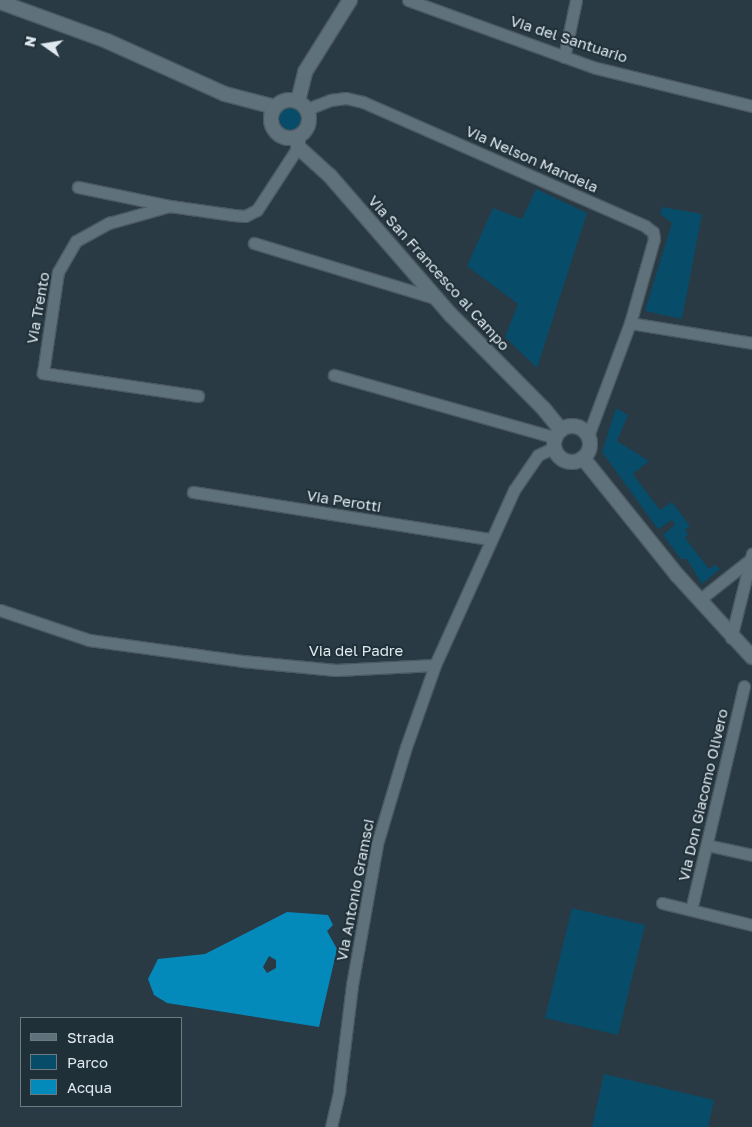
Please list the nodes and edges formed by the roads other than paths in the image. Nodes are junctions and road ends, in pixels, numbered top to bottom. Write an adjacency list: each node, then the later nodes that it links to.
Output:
1 (350, 0): 6 (street)
2 (408, 0): 5 (street, Via del Santuario)
3 (576, 0): 5 (street)
4 (0, 2): 8 (street)
5 (564, 56): 7 (street, Via del Santuario)
6 (302, 105): 8 (street); 9 (street); 14 (street, Via Nelson Mandela)
7 (752, 106)
8 (275, 107): 9 (street)
9 (298, 142): 11 (street, Via Trento); 13 (street, Via San Francesco al Campo)
10 (78, 186): 11 (street)
11 (170, 206): 17 (street, Via Trento)
12 (254, 243): 13 (street)
13 (438, 299): 19 (street, Via San Francesco al Campo)
14 (630, 323): 15 (street); 18 (street, Via Nelson Mandela)
15 (752, 343)
16 (334, 375): 19 (street)
17 (198, 396)
18 (584, 432): 19 (street); 20 (street)
19 (557, 438): 20 (street); 22 (street)
20 (583, 458): 25 (street)
21 (193, 492): 22 (street, Via Perotti)
22 (490, 539): 29 (street)
23 (751, 557): 24 (street); 25 (street)
24 (748, 580): 27 (street)
25 (699, 600): 27 (street)
26 (0, 610): 29 (street, Via del Padre)
27 (731, 638): 28 (street)
28 (752, 657)
29 (434, 665): 36 (street, Via Antonio Gramsci)
30 (744, 686): 31 (street, Via Don Giacomo Olivero)
31 (707, 845): 32 (street); 34 (street, Via Don Giacomo Olivero)
32 (752, 855)
33 (662, 903): 34 (street)
34 (691, 910): 35 (street)
35 (752, 925)
36 (331, 1127)

